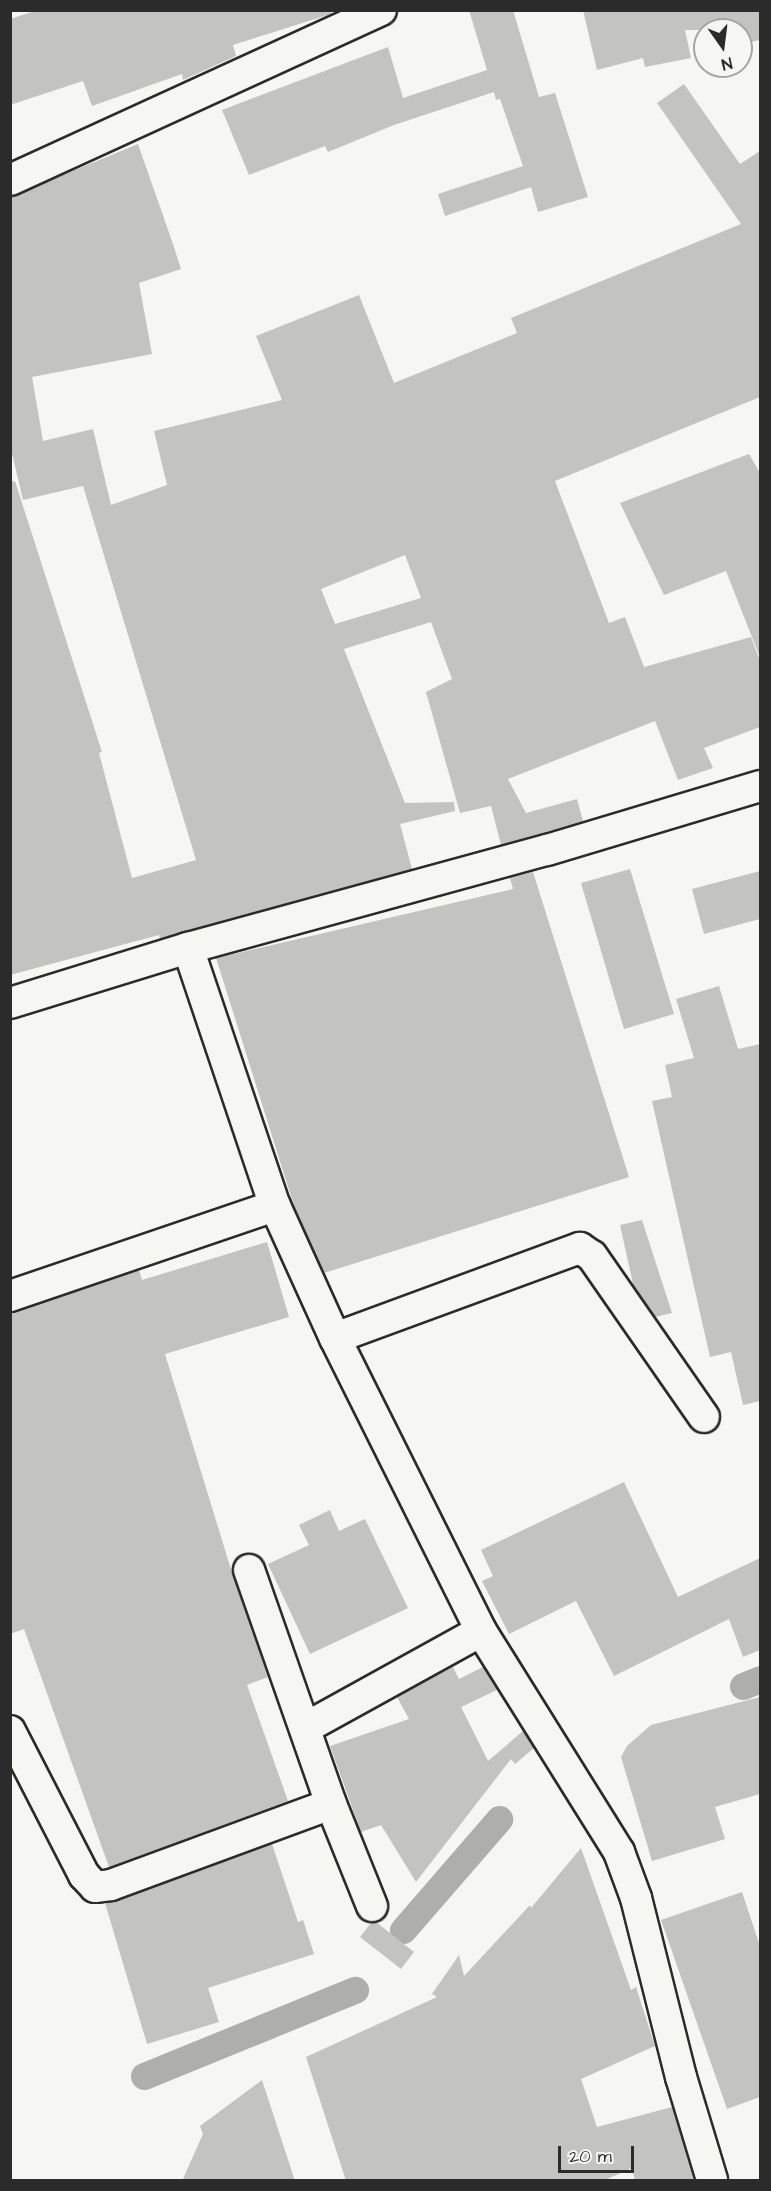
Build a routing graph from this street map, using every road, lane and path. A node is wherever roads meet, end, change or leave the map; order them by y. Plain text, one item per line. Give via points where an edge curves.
1 (381, 10) edge
2 (10, 180) edge
3 (760, 786) edge
4 (188, 948) junction
5 (10, 1003) edge
6 (275, 1206) junction
7 (10, 1296) edge
8 (335, 1338) junction
9 (704, 1417) dead end
10 (249, 1570) dead end
11 (481, 1630) junction
12 (305, 1728) junction
13 (10, 1731) edge
14 (331, 1804) junction
15 (372, 1906) dead end
16 (712, 2181) edge

1 - 2 street
3 - 4 street via 547,850
4 - 5 street
4 - 6 street
6 - 7 street
6 - 8 street
8 - 9 street via 580,1248 592,1256
8 - 11 street
10 - 12 street
11 - 12 street
11 - 16 street via 619,1852 636,1898
12 - 14 street
13 - 14 street via 84,1875 95,1887 111,1885
14 - 15 street

